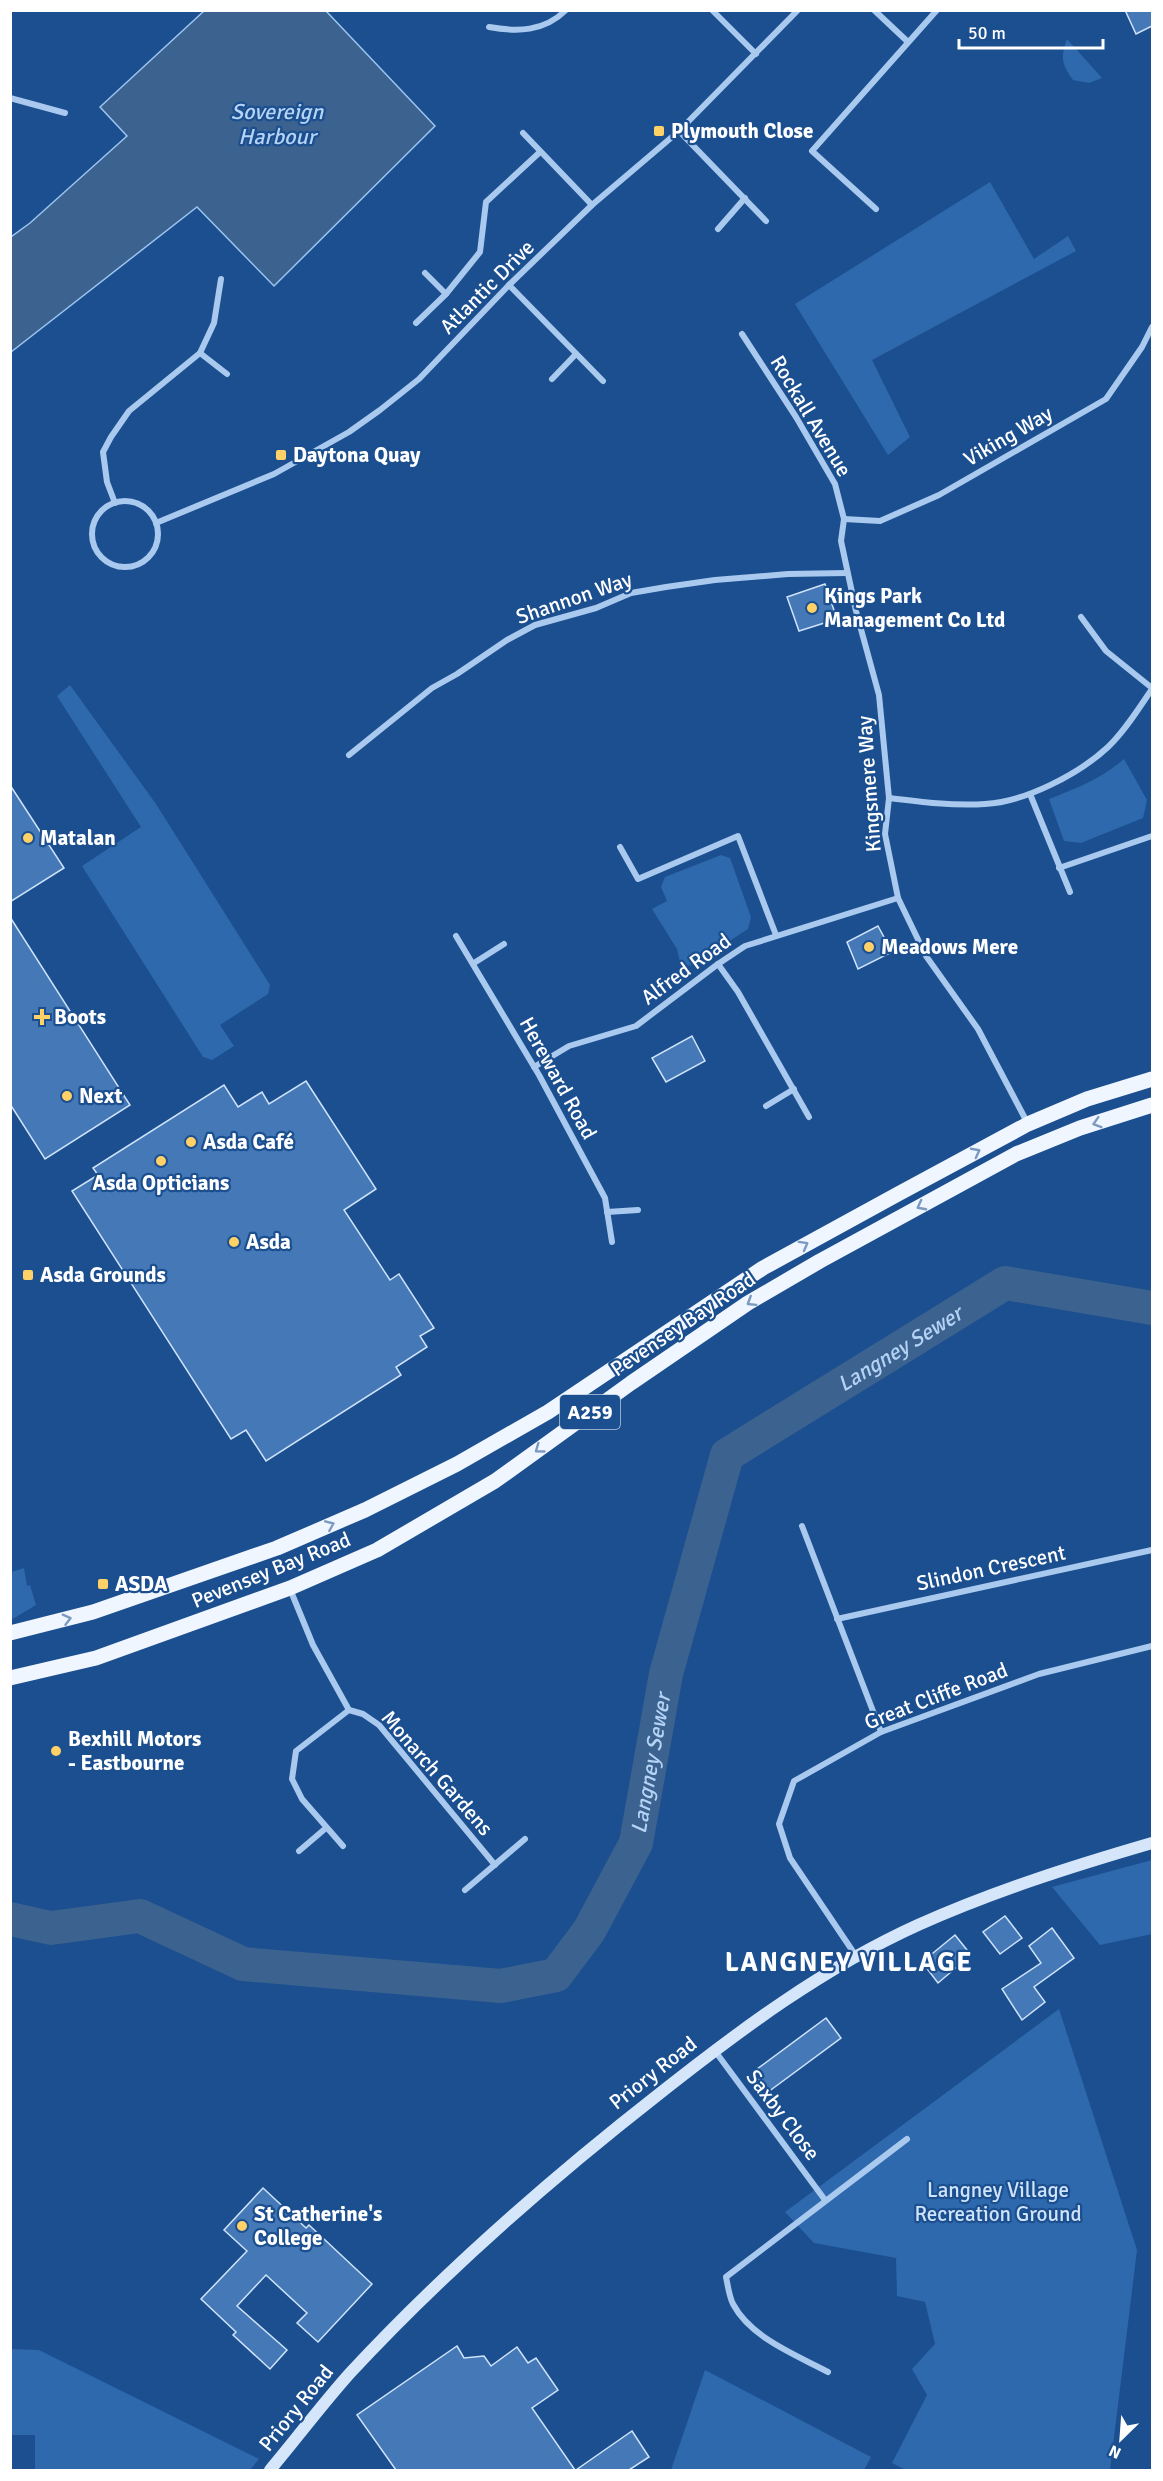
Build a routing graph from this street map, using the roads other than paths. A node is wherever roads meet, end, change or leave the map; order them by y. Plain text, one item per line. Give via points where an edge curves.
1 (566, 10) edge
2 (712, 10) edge
3 (798, 10) edge
4 (874, 10) edge
5 (937, 10) edge
6 (489, 27) dead end
7 (908, 42) junction
8 (756, 54) junction
9 (10, 98) edge
10 (65, 113) dead end
11 (679, 131) junction
12 (523, 133) dead end
13 (540, 152) junction
14 (745, 198) junction
15 (592, 205) junction
16 (876, 210) dead end
17 (766, 221) dead end
18 (718, 228) dead end
19 (425, 273) dead end
20 (221, 279) dead end
21 (510, 285) junction
22 (446, 294) junction
23 (416, 323) dead end
24 (1152, 327) edge
25 (742, 334) dead end
26 (200, 353) junction
27 (576, 354) junction
28 (227, 374) dead end
29 (552, 379) dead end
30 (603, 381) dead end
31 (115, 502) junction
32 (844, 519) junction
33 (156, 523) junction
34 (848, 573) junction
35 (1081, 617) dead end
36 (1152, 688) edge
37 (349, 755) dead end
38 (1030, 794) junction
39 (889, 798) junction
40 (1152, 836) edge
41 (620, 847) dead end
42 (1059, 868) junction
43 (1070, 892) dead end
44 (898, 898) junction
45 (776, 934) junction
46 (456, 936) dead end
47 (504, 944) dead end
48 (474, 963) junction
49 (718, 964) junction
50 (534, 1066) junction
51 (1152, 1079) edge
52 (794, 1089) junction
53 (766, 1106) dead end
54 (1152, 1106) edge
55 (809, 1117) dead end
56 (1028, 1124) junction
57 (638, 1210) dead end
58 (608, 1212) junction
59 (612, 1242) dead end
60 (802, 1526) dead end
61 (1152, 1550) edge
62 (290, 1588) junction
63 (837, 1619) junction
64 (10, 1633) edge
65 (1152, 1646) edge
66 (10, 1678) edge
67 (349, 1710) junction
68 (881, 1732) junction
69 (326, 1828) junction
70 (525, 1839) dead end
71 (1152, 1843) edge
72 (343, 1846) dead end
73 (299, 1851) dead end
74 (495, 1865) junction
75 (465, 1890) dead end
76 (856, 1957) junction
77 (714, 2050) junction
78 (907, 2139) dead end
79 (825, 2200) junction
80 (828, 2372) dead end
81 (270, 2470) edge

1 - 6 street via 544,26 516,32
2 - 8 street
3 - 8 street, Atlantic Drive
4 - 7 street
5 - 7 street
7 - 16 street via 812,151
8 - 11 street, Atlantic Drive
9 - 10 street
11 - 14 street
11 - 15 street, Atlantic Drive
12 - 13 street
13 - 15 street
13 - 22 street via 486,202 480,252
14 - 17 street
14 - 18 street
15 - 21 street, Atlantic Drive
19 - 22 street
20 - 26 street via 214,323
21 - 27 street
21 - 33 street, Atlantic Drive via 419,379 349,432 274,474
22 - 23 street
24 - 32 street, Viking Way via 1106,399 939,495 880,521
25 - 32 street, Rockall Avenue via 835,484
26 - 28 street
26 - 31 street via 129,411 111,437 103,452 107,482
27 - 29 street
27 - 30 street
31 - 33 street via 144,507
31 - 33 street via 97,516 92,526 94,547 107,563 129,567 147,558 157,542
32 - 34 street, Kingsmere Way via 841,541
34 - 37 street, Shannon Way via 788,574 666,587 631,593 596,608 536,625 432,688
34 - 39 street, Kingsmere Way via 879,695
35 - 36 street via 1106,651
36 - 38 street via 1108,747 1070,774
38 - 39 street via 987,804
38 - 42 street
39 - 44 street, Kingsmere Way via 885,834
40 - 42 street
41 - 45 street via 638,879 738,836
42 - 43 street
44 - 45 street, Alfred Road
44 - 56 street, Kingsmere Way via 926,956 978,1029
45 - 49 street, Alfred Road via 745,946
46 - 48 street, Hereward Road
47 - 48 street
48 - 50 street, Hereward Road
49 - 50 street, Alfred Road via 636,1026 569,1046
49 - 52 street
50 - 58 street, Hereward Road via 605,1198
51 - 56 main road, Pevensey Bay Road / A259
52 - 53 street
52 - 55 street
54 -> 62 main road, Pevensey Bay Road / A259 via 1080,1128 1016,1154 820,1261 722,1321 495,1481 377,1550
64 -> 56 main road, Pevensey Bay Road / A259 via 93,1612 277,1548 375,1505 548,1412 763,1268
57 - 58 street
58 - 59 street, Hereward Road
60 - 63 street
61 - 63 street, Slindon Crescent
62 - 66 main road, Pevensey Bay Road / A259 via 96,1658
62 - 67 street, Monarch Gardens via 313,1645
63 - 68 street
65 - 68 street, Great Cliffe Road via 1039,1674
67 - 69 street, Monarch Gardens via 296,1751 292,1779 302,1799
67 - 74 street, Monarch Gardens via 379,1725
68 - 76 street, Great Cliffe Road via 794,1781 779,1824 790,1858
69 - 72 street, Monarch Gardens
69 - 73 street
70 - 74 street, Monarch Gardens
71 - 76 street, Priory Road via 1044,1874 917,1925
74 - 75 street, Monarch Gardens
76 - 77 street, Priory Road via 778,2004
77 - 79 street, Saxby Close
77 - 81 street, Priory Road via 602,2138 470,2251 350,2373
78 - 79 street
79 - 80 street via 726,2277 733,2304 750,2325

